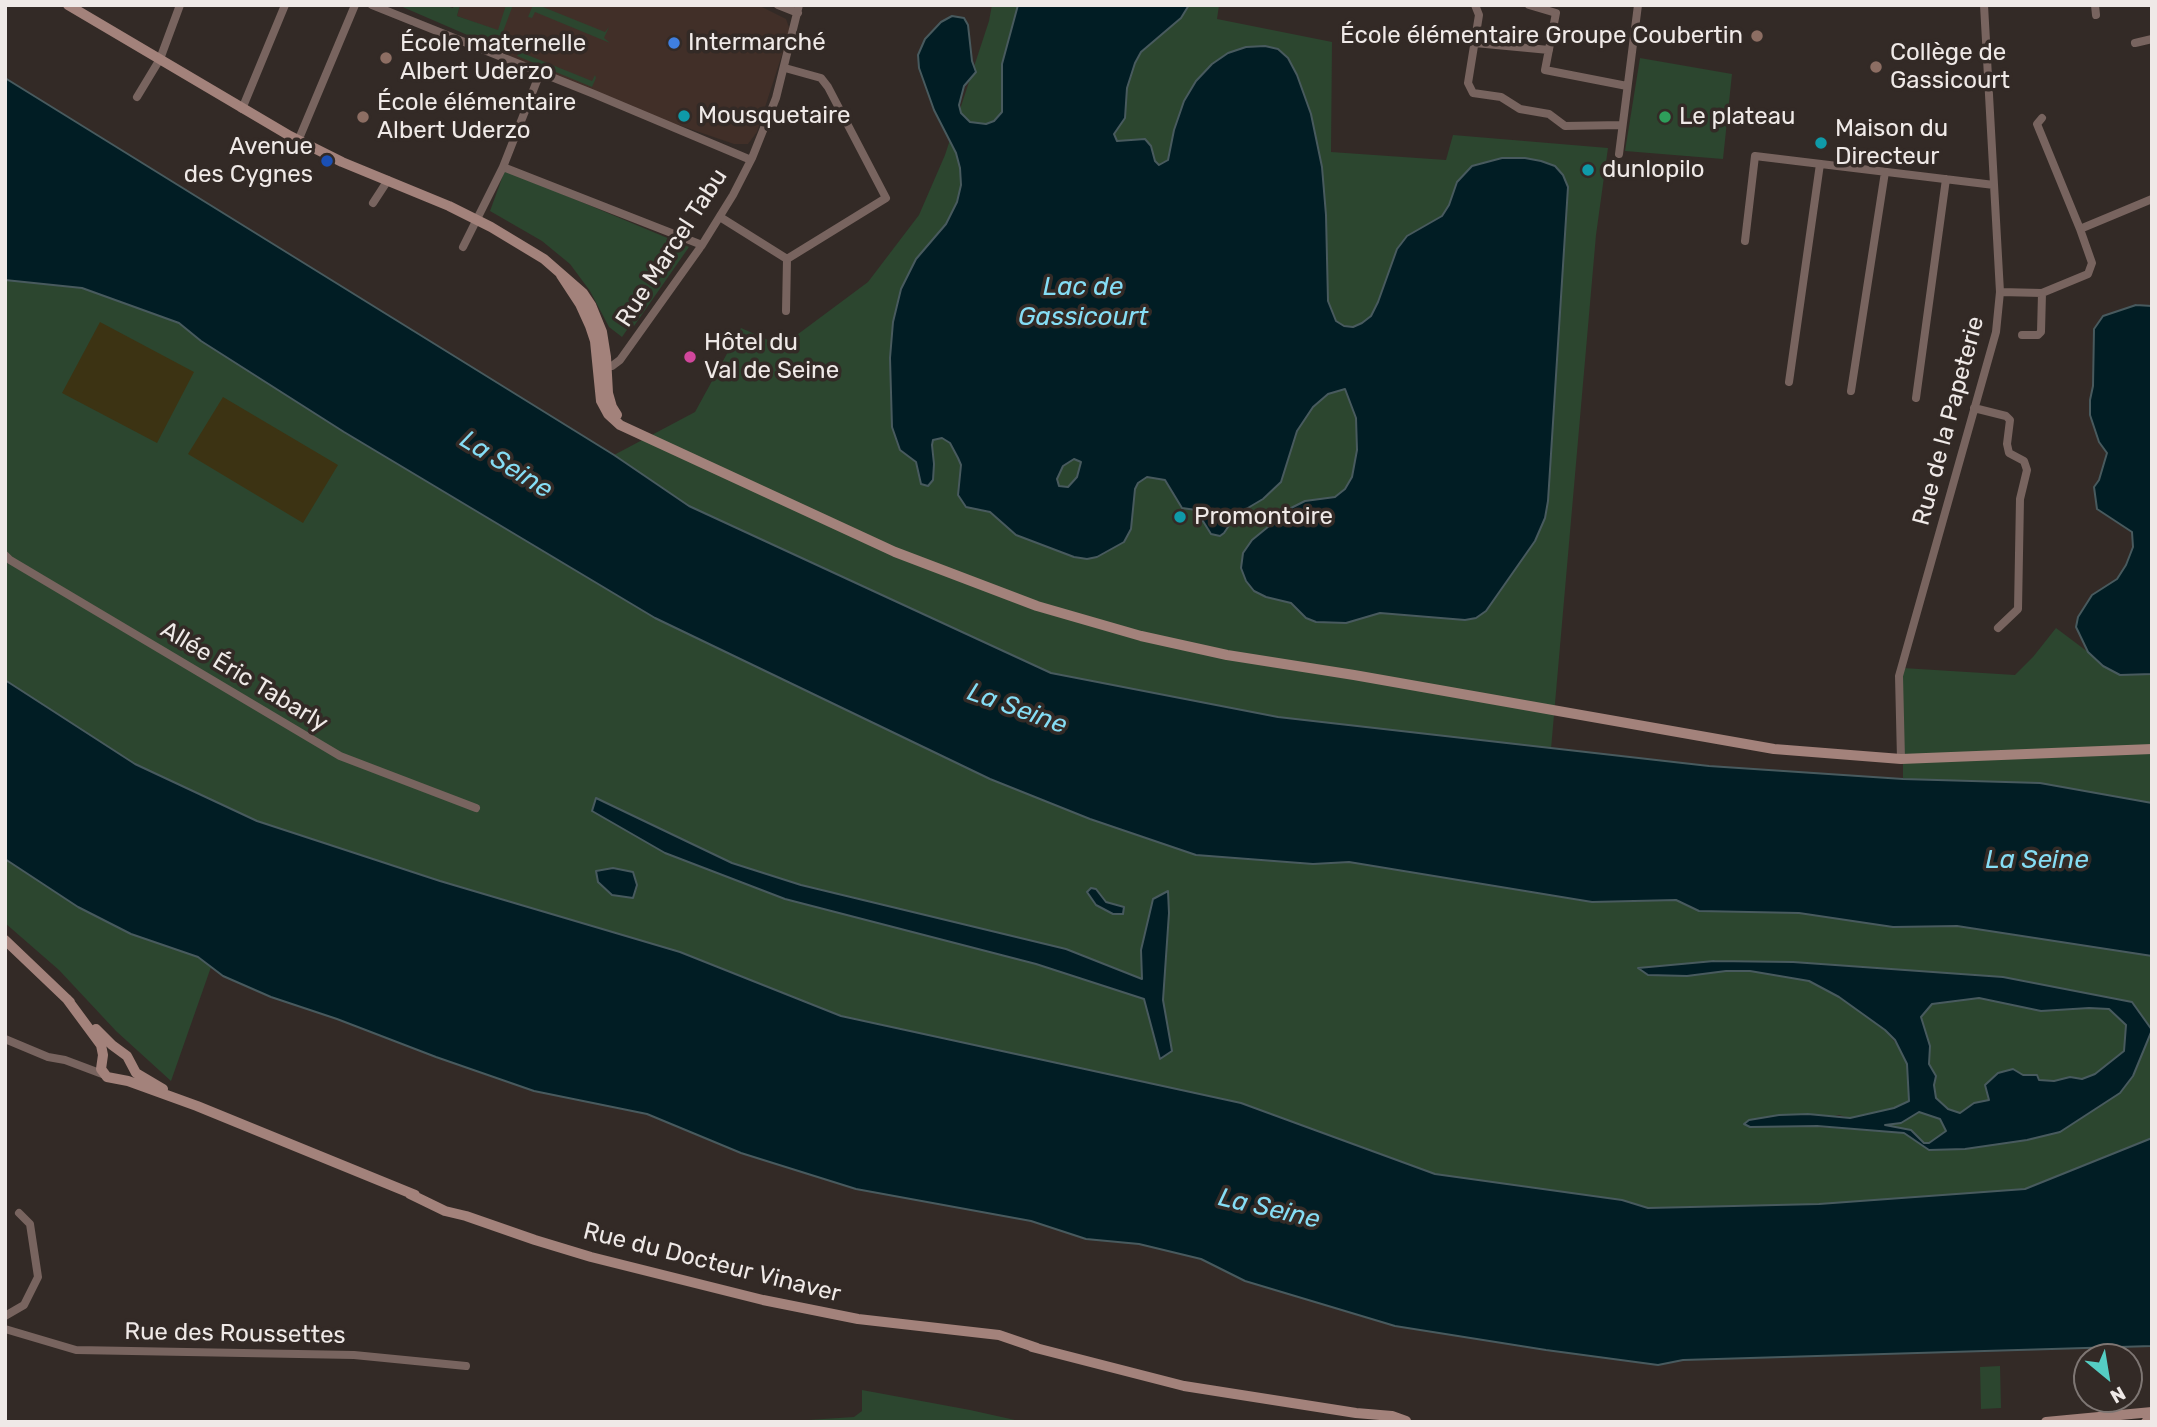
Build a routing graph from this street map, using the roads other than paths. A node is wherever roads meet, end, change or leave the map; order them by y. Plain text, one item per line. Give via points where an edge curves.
1 (68, 5) edge
2 (180, 5) edge
3 (285, 5) edge
4 (355, 5) edge
5 (372, 5) edge
6 (778, 5) edge
7 (1475, 5) edge
8 (1528, 5) edge
9 (1638, 5) edge
10 (1984, 5) edge
11 (2095, 5) edge
12 (799, 9) edge
13 (2096, 15) dead end
14 (2152, 39) edge
15 (1475, 43) junction
16 (2134, 43) dead end
17 (1549, 50) junction
18 (160, 59) junction
19 (785, 68) junction
20 (540, 73) junction
21 (1627, 86) junction
22 (136, 97) dead end
23 (243, 109) junction
24 (2042, 118) dead end
25 (1622, 125) junction
26 (298, 141) junction
27 (1619, 154) dead end
28 (751, 160) junction
29 (1820, 164) junction
30 (503, 167) junction
31 (1885, 172) junction
32 (1946, 179) junction
33 (388, 180) junction
34 (1994, 185) junction
35 (2152, 200) edge
36 (373, 203) dead end
37 (720, 218) junction
38 (478, 220) junction
39 (2080, 229) junction
40 (1745, 241) dead end
41 (702, 245) junction
42 (463, 247) dead end
43 (788, 259) junction
44 (561, 275) junction
45 (2000, 292) junction
46 (2042, 293) junction
47 (786, 311) dead end
48 (2022, 335) dead end
49 (604, 342) junction
50 (624, 352) junction
51 (602, 362) junction
52 (1789, 382) dead end
53 (1851, 391) dead end
54 (1916, 398) dead end
55 (1974, 408) junction
56 (5, 555) edge
57 (1998, 628) dead end
58 (2152, 749) edge
59 (1901, 759) junction
60 (476, 808) dead end
61 (5, 940) edge
62 (67, 999) junction
63 (5, 1039) edge
64 (120, 1051) junction
65 (102, 1061) junction
66 (130, 1063) junction
67 (83, 1068) junction
68 (105, 1075) junction
69 (117, 1080) junction
70 (197, 1106) junction
71 (19, 1213) dead end
72 (5, 1315) edge
73 (5, 1329) edge
74 (466, 1366) dead end
75 (2152, 1412) edge
76 (1407, 1422) edge
77 (2046, 1422) edge
78 (2146, 1422) edge
79 (2152, 1422) edge

1 - 18 main road
2 - 18 street
3 - 23 street
4 - 26 street
5 - 20 street
6 - 12 street
7 - 15 street via 1479,15
8 - 17 street via 1556,13
9 - 21 street
10 - 34 street, Rue de la Papeterie
11 - 13 street
12 - 19 street, Rue Marcel Tabu
14 - 16 street
15 - 17 street
15 - 25 street via 1468,83 1473,93 1501,97 1520,109 1549,114 1565,126
17 - 21 street via 1545,70
18 - 22 street
18 - 23 main road
19 - 28 street, Rue Marcel Tabu
19 - 43 street via 821,78 828,87 886,198
20 - 28 street
20 - 30 street
21 - 25 street
23 - 26 main road
24 - 39 street via 2037,124
25 - 27 street
26 - 33 main road
28 - 37 street, Rue Marcel Tabu
29 - 31 street
29 - 40 street via 1755,156
29 - 52 street
30 - 38 street
30 - 41 street
31 - 32 street
31 - 53 street
32 - 34 street
32 - 54 street
33 - 36 street
33 - 38 main road
34 - 45 street, Rue de la Papeterie
35 - 39 street
37 - 41 street, Rue Marcel Tabu
37 - 43 street
38 - 42 street
38 - 44 main road via 531,250
39 - 46 street via 2092,263 2088,274
41 - 50 street, Rue Marcel Tabu
43 - 47 street
44 - 49 main road via 586,298
44 - 51 main road via 580,304
45 - 46 street
45 - 55 street, Rue de la Papeterie via 1997,332
46 - 48 street via 2042,332
49 - 50 street via 612,350
49 - 51 main road
50 - 51 street, Rue Marcel Tabu via 617,363
51 - 59 main road via 599,394 605,408 636,434 895,552 1037,606 1177,645 1293,667 1774,749
55 - 57 street via 2010,420 2009,453 2024,461 2026,470 2020,499 2018,609
55 - 59 street, Rue de la Papeterie via 1899,676
56 - 60 street, Allée Éric Tabarly via 340,756
58 - 59 main road
61 - 62 main road
62 - 64 main road
62 - 65 main road via 101,1045
63 - 67 street
64 - 65 main road via 109,1052
64 - 66 main road
65 - 67 street via 97,1067
65 - 68 main road
66 - 69 main road via 127,1074
66 - 70 main road, Rue du Docteur Vinaver via 144,1079
67 - 68 street
68 - 69 main road
69 - 70 main road, Rue du Docteur Vinaver
70 - 76 main road, Rue du Docteur Vinaver via 466,1216 591,1257 776,1303 1037,1348 1184,1386
71 - 72 street via 30,1224 38,1277 24,1306
73 - 74 street, Rue des Roussettes via 76,1350 354,1355
75 - 77 main road
78 - 79 main road

